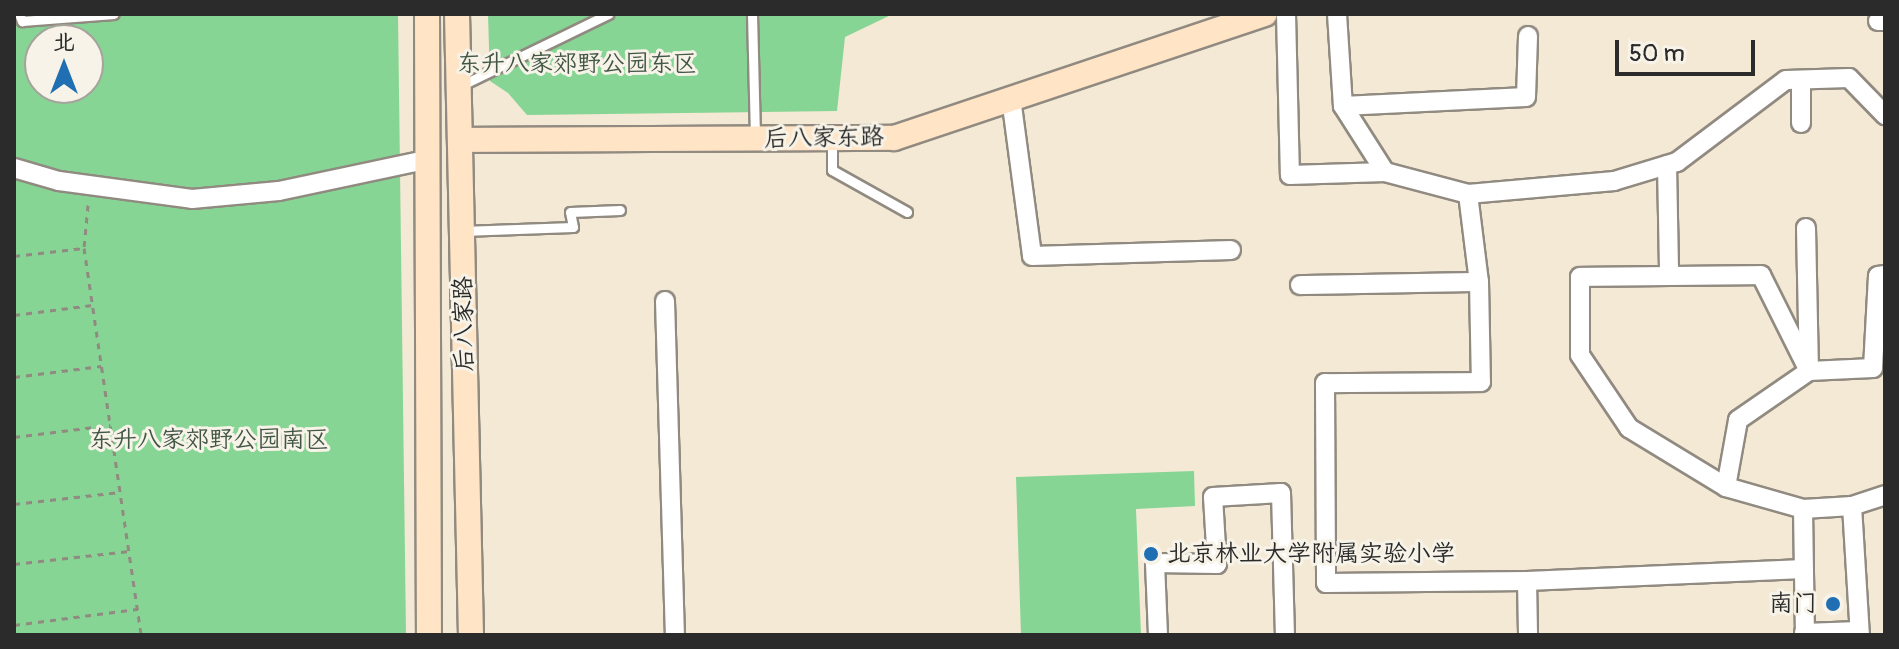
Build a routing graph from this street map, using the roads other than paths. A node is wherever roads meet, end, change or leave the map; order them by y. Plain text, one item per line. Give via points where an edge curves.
1 (19, 14) edge
2 (114, 14) edge
3 (427, 14) edge
4 (457, 14) edge
5 (608, 14) edge
6 (752, 14) edge
7 (1265, 14) edge
8 (1286, 14) edge
9 (1337, 14) edge
10 (1528, 36) dead end
11 (1801, 80) junction
12 (459, 87) junction
13 (1011, 98) junction
14 (1343, 106) junction
15 (1885, 115) edge
16 (1801, 123) dead end
17 (755, 138) junction
18 (832, 138) junction
19 (460, 140) junction
20 (429, 159) junction
21 (1667, 165) junction
22 (14, 168) edge
23 (1385, 172) junction
24 (1468, 194) junction
25 (620, 210) dead end
26 (907, 212) dead end
27 (1806, 228) dead end
28 (462, 231) junction
29 (1231, 250) dead end
30 (1669, 274) junction
31 (1885, 275) edge
32 (1479, 282) junction
33 (1300, 285) dead end
34 (665, 301) dead end
35 (1809, 371) junction
36 (1879, 371) edge
37 (1726, 487) junction
38 (1885, 495) edge
39 (1852, 506) junction
40 (1803, 509) junction
41 (1804, 569) junction
42 (1527, 581) junction
43 (1860, 633) edge
44 (1804, 634) edge
45 (429, 635) edge
46 (471, 635) edge
47 (675, 635) edge
48 (1158, 635) edge
49 (1285, 635) edge
50 (1528, 635) edge

1 - 2 lane via 22,21
3 - 20 main road, 后八家路
4 - 12 main road, 后八家路
5 - 12 lane
6 - 17 lane
7 - 13 main road, 后八家东路
8 - 23 street via 1290,175
9 - 14 street
10 - 14 street via 1526,97
11 - 15 street via 1849,78
11 - 16 street
11 - 21 street via 1786,80
12 - 19 main road, 后八家路
13 - 18 main road, 后八家东路 via 894,138
13 - 29 street via 1032,256
14 - 23 street
17 - 18 main road, 后八家东路
17 - 19 main road, 后八家东路
18 - 26 lane via 832,170
19 - 28 main road, 后八家路
20 - 22 street via 279,191 192,199 59,181
20 - 45 main road, 后八家路
21 - 24 street via 1614,181
21 - 30 street
23 - 24 street
24 - 32 street
25 - 28 lane via 570,212 573,227
27 - 35 street
28 - 46 main road, 后八家路
30 - 35 street via 1761,275
30 - 37 street via 1580,277 1580,355 1629,428
31 - 36 street via 1878,276
32 - 33 street
32 - 42 street via 1481,382 1325,383 1326,583
34 - 47 street
35 - 36 street
35 - 37 street via 1738,420
37 - 40 street
38 - 39 street
39 - 40 street
39 - 43 street
40 - 41 street
41 - 42 street
41 - 44 street
42 - 50 street
43 - 44 street
48 - 49 street via 1155,563 1217,564 1213,497 1281,493

